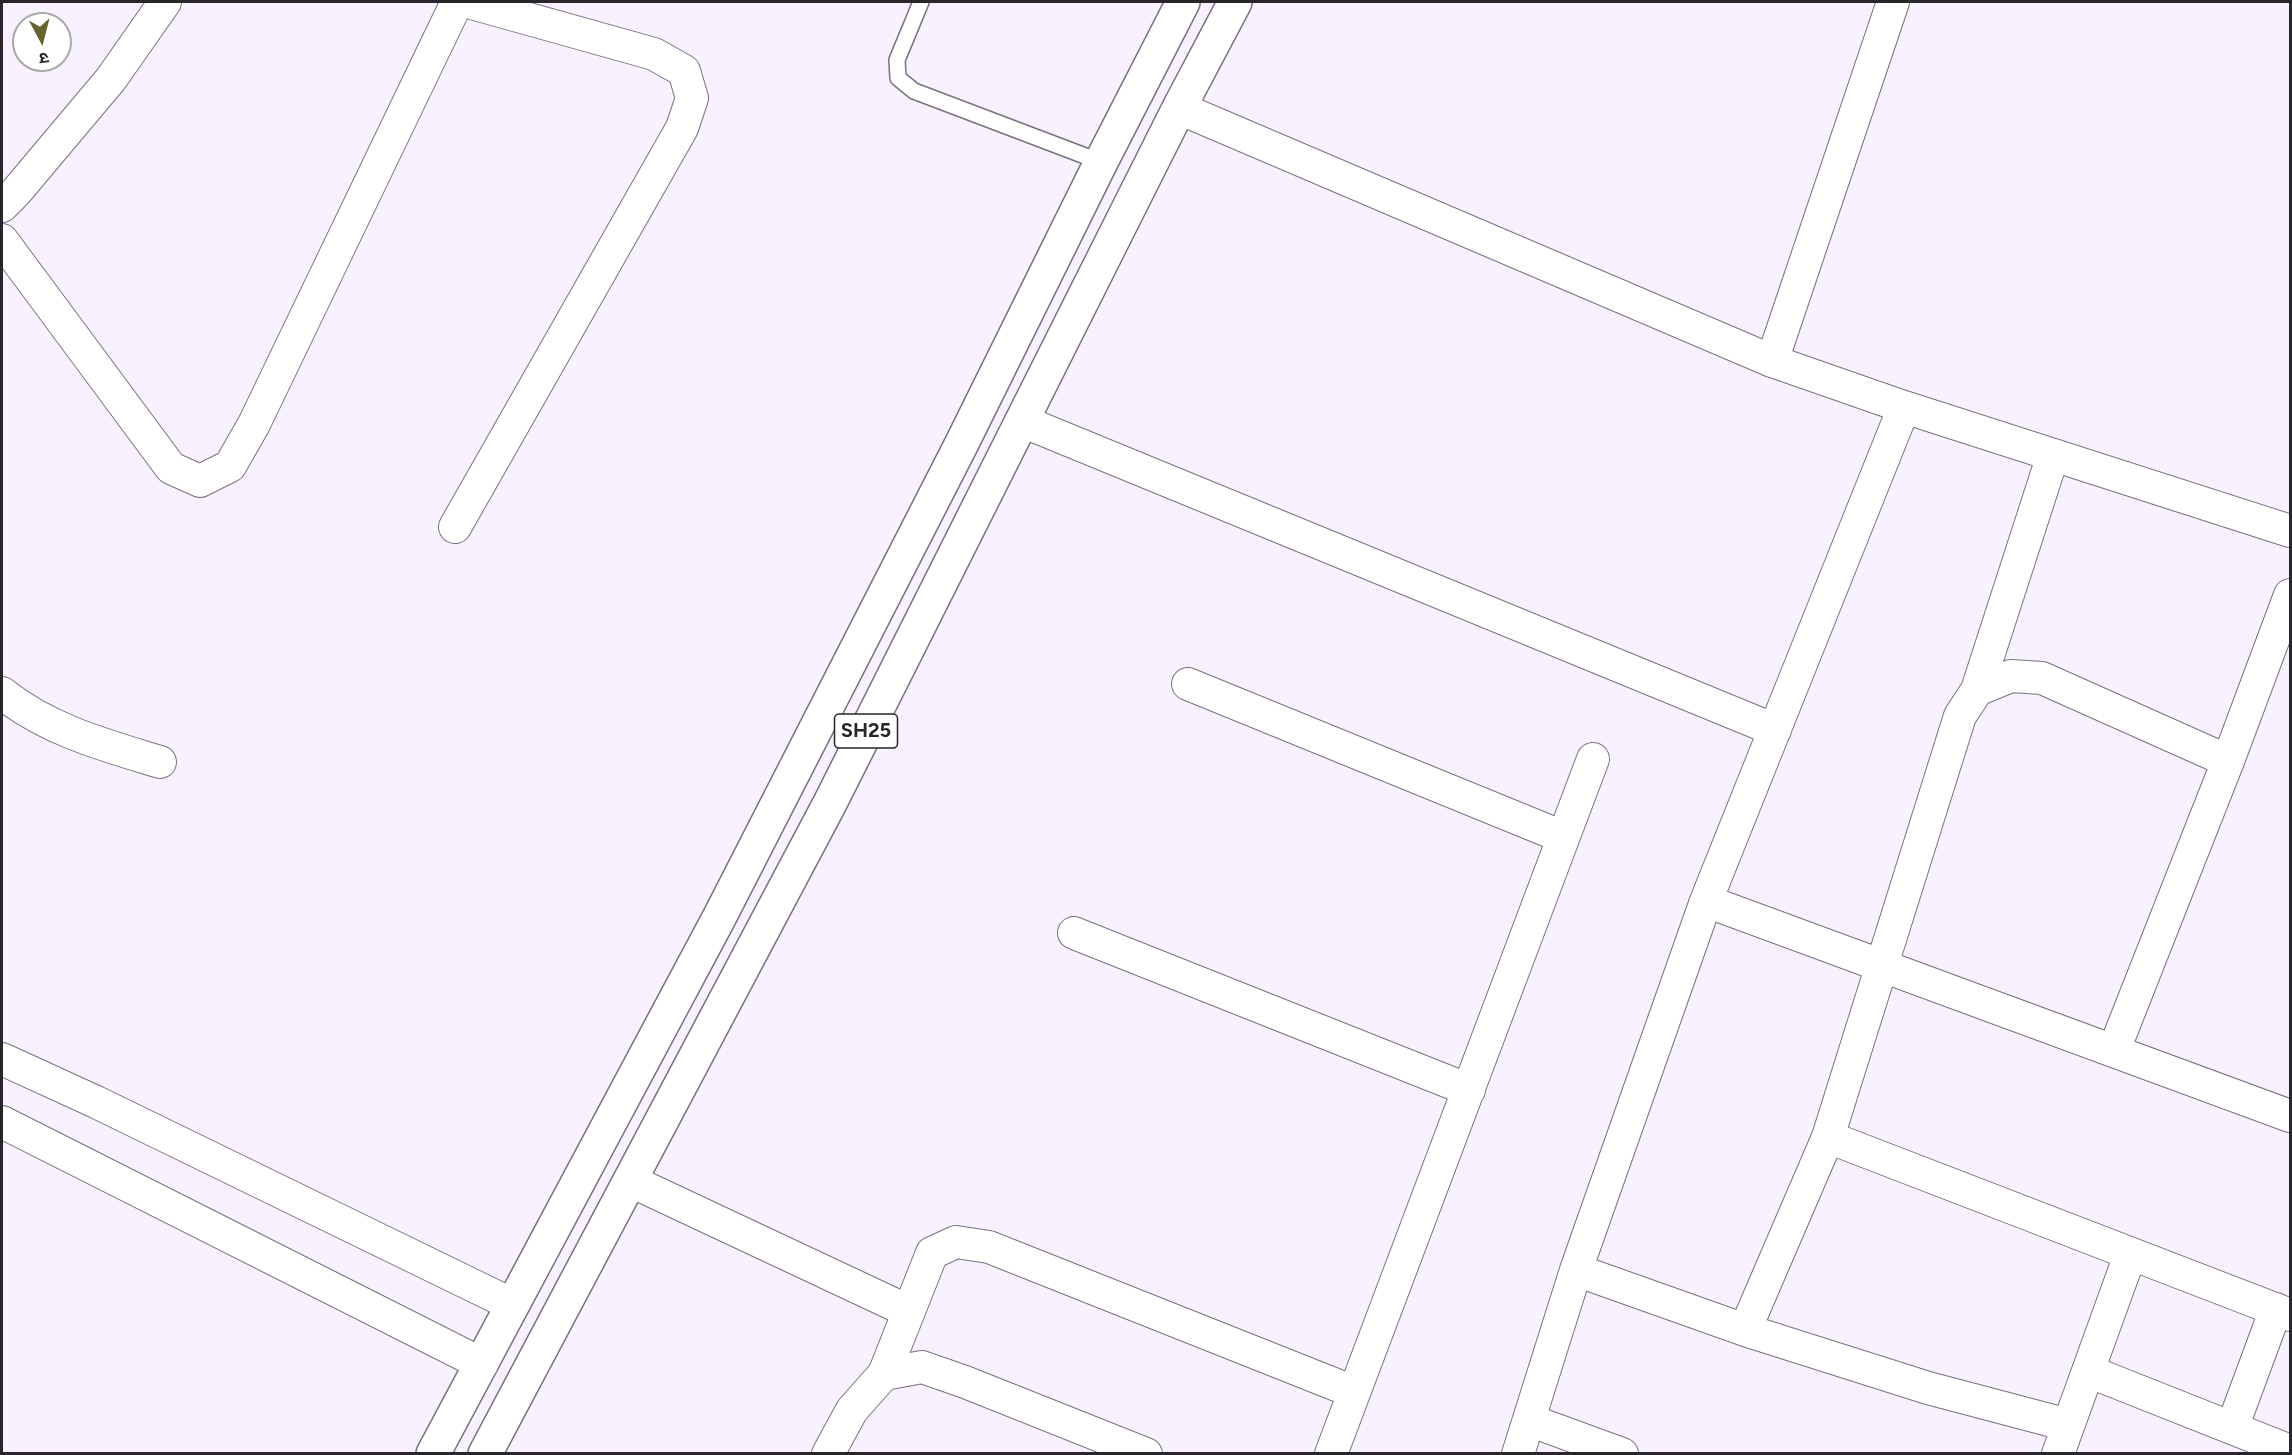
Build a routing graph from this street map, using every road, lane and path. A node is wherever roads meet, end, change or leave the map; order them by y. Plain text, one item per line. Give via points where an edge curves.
1 (165, 2) edge
2 (457, 2) edge
3 (468, 2) edge
4 (921, 2) edge
5 (1184, 2) edge
6 (1235, 2) edge
7 (1893, 2) edge
8 (1179, 108) junction
9 (1101, 162) junction
10 (2, 206) edge
11 (2, 240) edge
12 (1772, 361) junction
13 (1904, 407) junction
14 (1022, 421) junction
15 (2053, 455) junction
16 (455, 527) dead end
17 (2290, 531) edge
18 (2290, 596) edge
19 (1188, 684) dead end
20 (1977, 690) junction
21 (2, 693) edge
22 (1775, 730) junction
23 (1593, 759) dead end
24 (2228, 761) junction
25 (160, 762) dead end
26 (1563, 837) junction
27 (1706, 901) junction
28 (1074, 933) dead end
29 (1881, 965) junction
30 (687, 978) junction
31 (728, 997) junction
32 (2114, 1050) junction
33 (2, 1059) edge
34 (1469, 1090) junction
35 (2290, 1112) edge
36 (2, 1122) edge
37 (1828, 1137) junction
38 (631, 1181) junction
39 (2130, 1255) junction
40 (1576, 1270) junction
41 (512, 1304) junction
42 (908, 1311) junction
43 (2283, 1312) edge
44 (1745, 1330) junction
45 (482, 1364) junction
46 (2088, 1371) junction
47 (884, 1374) junction
48 (1354, 1392) junction
49 (1529, 1420) junction
50 (2232, 1428) junction
51 (2063, 1439) edge
52 (2290, 1450) edge
53 (434, 1454) edge
54 (485, 1454) edge
55 (828, 1454) edge
56 (1146, 1454) edge
57 (1331, 1454) edge
58 (1518, 1454) edge
59 (1622, 1454) edge

1 - 10 street via 111,79
2 - 11 street via 254,424 230,466 200,481 171,468
3 - 16 street via 654,54 684,71 692,98 682,128
4 - 9 lane via 897,60 898,78 914,91
5 - 9 main road, SH25
6 - 8 main road, SH25
7 - 12 street
8 - 12 street
8 - 14 main road, SH25
9 - 30 main road, SH25 via 962,443
12 - 13 street
13 - 15 street
13 - 22 street
14 - 22 street
14 - 31 main road, SH25
15 - 17 street
15 - 20 street
18 - 24 street
19 - 26 street
20 - 24 street via 2011,676 2042,678
20 - 29 street via 1960,716
21 - 25 street via 45,721 83,738
22 - 27 street
23 - 26 street
24 - 32 street
26 - 34 street
27 - 29 street
27 - 40 street
28 - 34 street
29 - 32 street
29 - 37 street
30 - 31 main road
30 - 41 main road, SH25
31 - 38 main road, SH25
32 - 35 street
33 - 41 street
34 - 48 street
36 - 45 street
37 - 39 street
37 - 44 street
38 - 42 street
38 - 54 main road, SH25
39 - 43 street
39 - 46 street
40 - 44 street
40 - 49 street
41 - 45 main road, SH25
42 - 47 street
42 - 48 street via 932,1253 956,1242 989,1247
43 - 50 street
44 - 51 street via 1928,1388
45 - 53 main road, SH25
46 - 50 street
46 - 51 street
47 - 55 street via 852,1410
47 - 56 street via 922,1367
48 - 57 street
49 - 58 street
49 - 59 street
50 - 52 street

